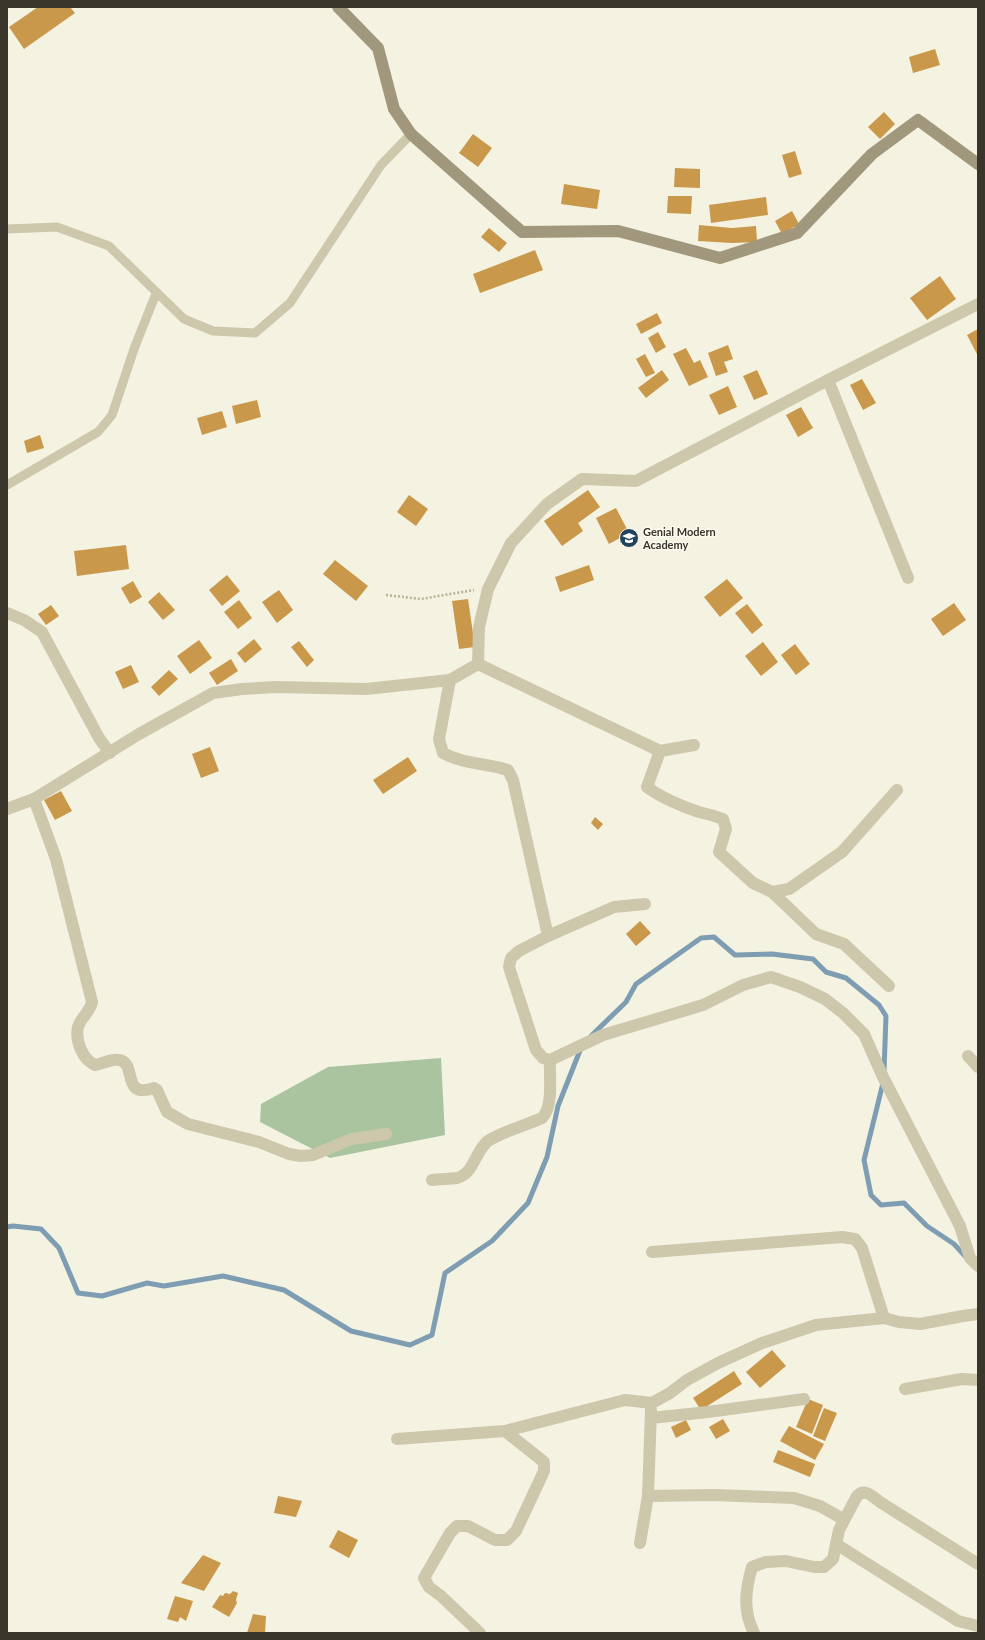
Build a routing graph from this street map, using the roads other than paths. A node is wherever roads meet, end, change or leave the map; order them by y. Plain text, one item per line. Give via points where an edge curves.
1 (338, 7) edge
2 (411, 134) junction
3 (978, 164) edge
4 (7, 229) edge
5 (155, 296) dead end
6 (978, 304) edge
7 (828, 380) junction
8 (7, 485) edge
9 (908, 578) dead end
10 (7, 613) edge
11 (478, 664) junction
12 (450, 680) junction
13 (694, 745) dead end
14 (660, 751) junction
15 (110, 753) junction
16 (897, 790) dead end
17 (34, 799) junction
18 (7, 808) edge
19 (772, 892) junction
20 (645, 904) dead end
21 (548, 936) junction
22 (889, 986) dead end
23 (968, 1056) dead end
24 (550, 1060) junction
25 (978, 1067) edge
26 (386, 1134) dead end
27 (432, 1180) dead end
28 (652, 1252) dead end
29 (978, 1266) edge
30 (978, 1314) edge
31 (884, 1318) junction
32 (978, 1380) edge
33 (905, 1389) dead end
34 (804, 1399) dead end
35 (652, 1403) junction
36 (651, 1418) junction
37 (505, 1431) junction
38 (397, 1439) dead end
39 (648, 1496) junction
40 (844, 1519) junction
41 (640, 1543) dead end
42 (836, 1544) junction
43 (978, 1564) edge
44 (978, 1626) edge
45 (480, 1633) edge
46 (754, 1633) edge

1 - 2 street via 378,48 394,109
2 - 3 street via 522,232 618,231 720,258 797,233 872,154 918,120
2 - 4 lane via 381,165 290,303 255,333 213,330 184,319 109,246 57,227
5 - 8 lane via 112,415 98,432
6 - 7 street
7 - 9 street
7 - 11 street via 636,481 582,479 547,504 512,543 488,589 479,627
10 - 15 street via 42,632 99,738
11 - 12 street
11 - 14 street
12 - 15 street via 366,689 275,687 213,694 139,734
12 - 21 street via 439,739 442,753 454,760 508,770 513,780
13 - 14 street
14 - 19 street via 647,787 723,820 726,829 719,852 754,883
15 - 17 street
16 - 19 street via 842,852 789,889
17 - 18 street
17 - 26 street via 56,858 92,1002 90,1010 78,1027 79,1045 89,1062 95,1065 122,1060 136,1088 141,1091 154,1088 159,1091 167,1112 188,1124 259,1142 289,1154 313,1156 352,1139
19 - 22 street via 816,934 844,944
20 - 21 street via 614,907
21 - 24 street via 511,958 509,968 536,1050 543,1058
23 - 25 street
24 - 27 street via 547,1113 542,1118 490,1140 479,1150 471,1168 465,1174 458,1178
24 - 29 street via 603,1035 703,1004 743,985 771,977 800,987 843,1013 864,1034 883,1077 960,1226 970,1258
28 - 31 street via 842,1237 855,1239 862,1248
30 - 31 street via 920,1324
31 - 35 street via 816,1325 762,1343 718,1363
32 - 33 street via 962,1379
34 - 36 street
35 - 36 street
35 - 37 street via 625,1400
36 - 39 street
37 - 38 street
37 - 45 street via 544,1462 544,1471 516,1531 507,1540 495,1540 468,1526 457,1526 450,1533 424,1578 429,1587
39 - 40 street via 794,1498 820,1506
39 - 41 street
40 - 42 street
40 - 43 street via 857,1496 864,1492
42 - 44 street via 958,1621
42 - 46 street via 833,1559 824,1567 786,1561 766,1562 752,1568 746,1587 748,1620

